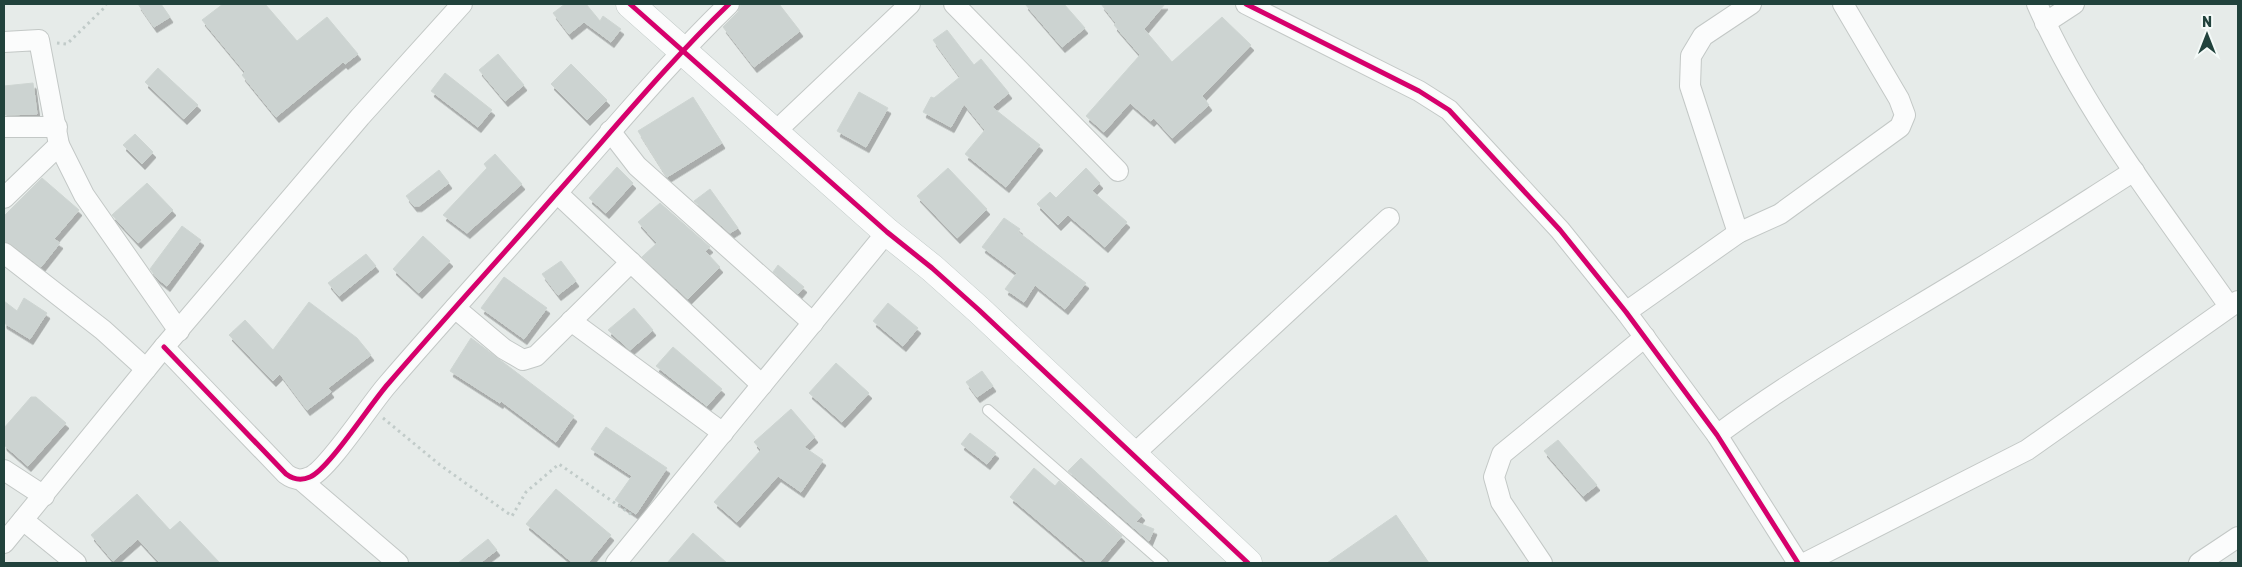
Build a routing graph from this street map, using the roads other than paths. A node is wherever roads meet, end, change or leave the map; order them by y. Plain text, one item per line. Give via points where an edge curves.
1 (462, 4) edge
2 (630, 4) edge
3 (729, 4) edge
4 (954, 4) edge
5 (1246, 4) edge
6 (1751, 4) edge
7 (1843, 4) edge
8 (2037, 4) edge
9 (2074, 4) edge
10 (899, 7) edge
11 (2045, 23) junction
12 (4, 42) edge
13 (682, 49) junction
14 (4, 127) edge
15 (610, 131) junction
16 (776, 131) junction
17 (58, 136) junction
18 (1118, 170) dead end
19 (2134, 171) junction
20 (557, 194) junction
21 (4, 198) edge
22 (1389, 218) dead end
23 (887, 232) junction
24 (1738, 233) junction
25 (4, 253) edge
26 (630, 262) junction
27 (2234, 304) edge
28 (455, 308) junction
29 (1626, 312) junction
30 (571, 321) junction
31 (813, 323) junction
32 (179, 331) junction
33 (1645, 337) junction
34 (164, 347) junction
35 (146, 370) junction
36 (762, 385) junction
37 (988, 410) dead end
38 (723, 433) junction
39 (1717, 435) junction
40 (1133, 455) junction
41 (4, 470) edge
42 (301, 480) junction
43 (44, 496) junction
44 (23, 520) junction
45 (2238, 537) edge
46 (4, 543) edge
47 (76, 563) edge
48 (398, 563) edge
49 (616, 563) edge
50 (1163, 563) edge
51 (1248, 563) edge
52 (1542, 563) edge
53 (1798, 563) edge
54 (1805, 563) edge
55 (2199, 563) edge

1 - 32 street via 360,117
2 - 13 street
3 - 13 street
4 - 18 street
5 - 29 street via 1449,110 1560,230
6 - 24 street via 1702,36 1691,56 1690,86
7 - 24 street via 1899,99 1905,115 1900,127 1780,214
8 - 11 street
9 - 11 street
10 - 16 street
11 - 19 street via 2063,59
12 - 17 street via 39,40
13 - 15 street
13 - 16 street
14 - 17 street
15 - 20 street
15 - 31 street via 637,166
16 - 23 street
17 - 21 street
17 - 32 street via 84,196
19 - 27 street
19 - 39 street via 1844,349
20 - 26 street
20 - 28 street
22 - 40 street
23 - 31 street
23 - 40 street via 979,310
24 - 29 street
25 - 35 street via 102,330
26 - 30 street
26 - 36 street
27 - 54 street via 2027,450
28 - 30 street via 523,360 536,356
28 - 42 street via 369,406 324,467
29 - 33 street
30 - 38 street
31 - 36 street
32 - 34 street
33 - 39 street
33 - 52 street via 1502,454 1494,477 1501,502
34 - 35 street
34 - 42 street via 286,474
35 - 43 street
36 - 38 street
37 - 50 lane
38 - 49 street
39 - 53 street
40 - 51 street
41 - 43 street
42 - 48 street
43 - 44 street
44 - 46 street
44 - 47 street
45 - 55 street

